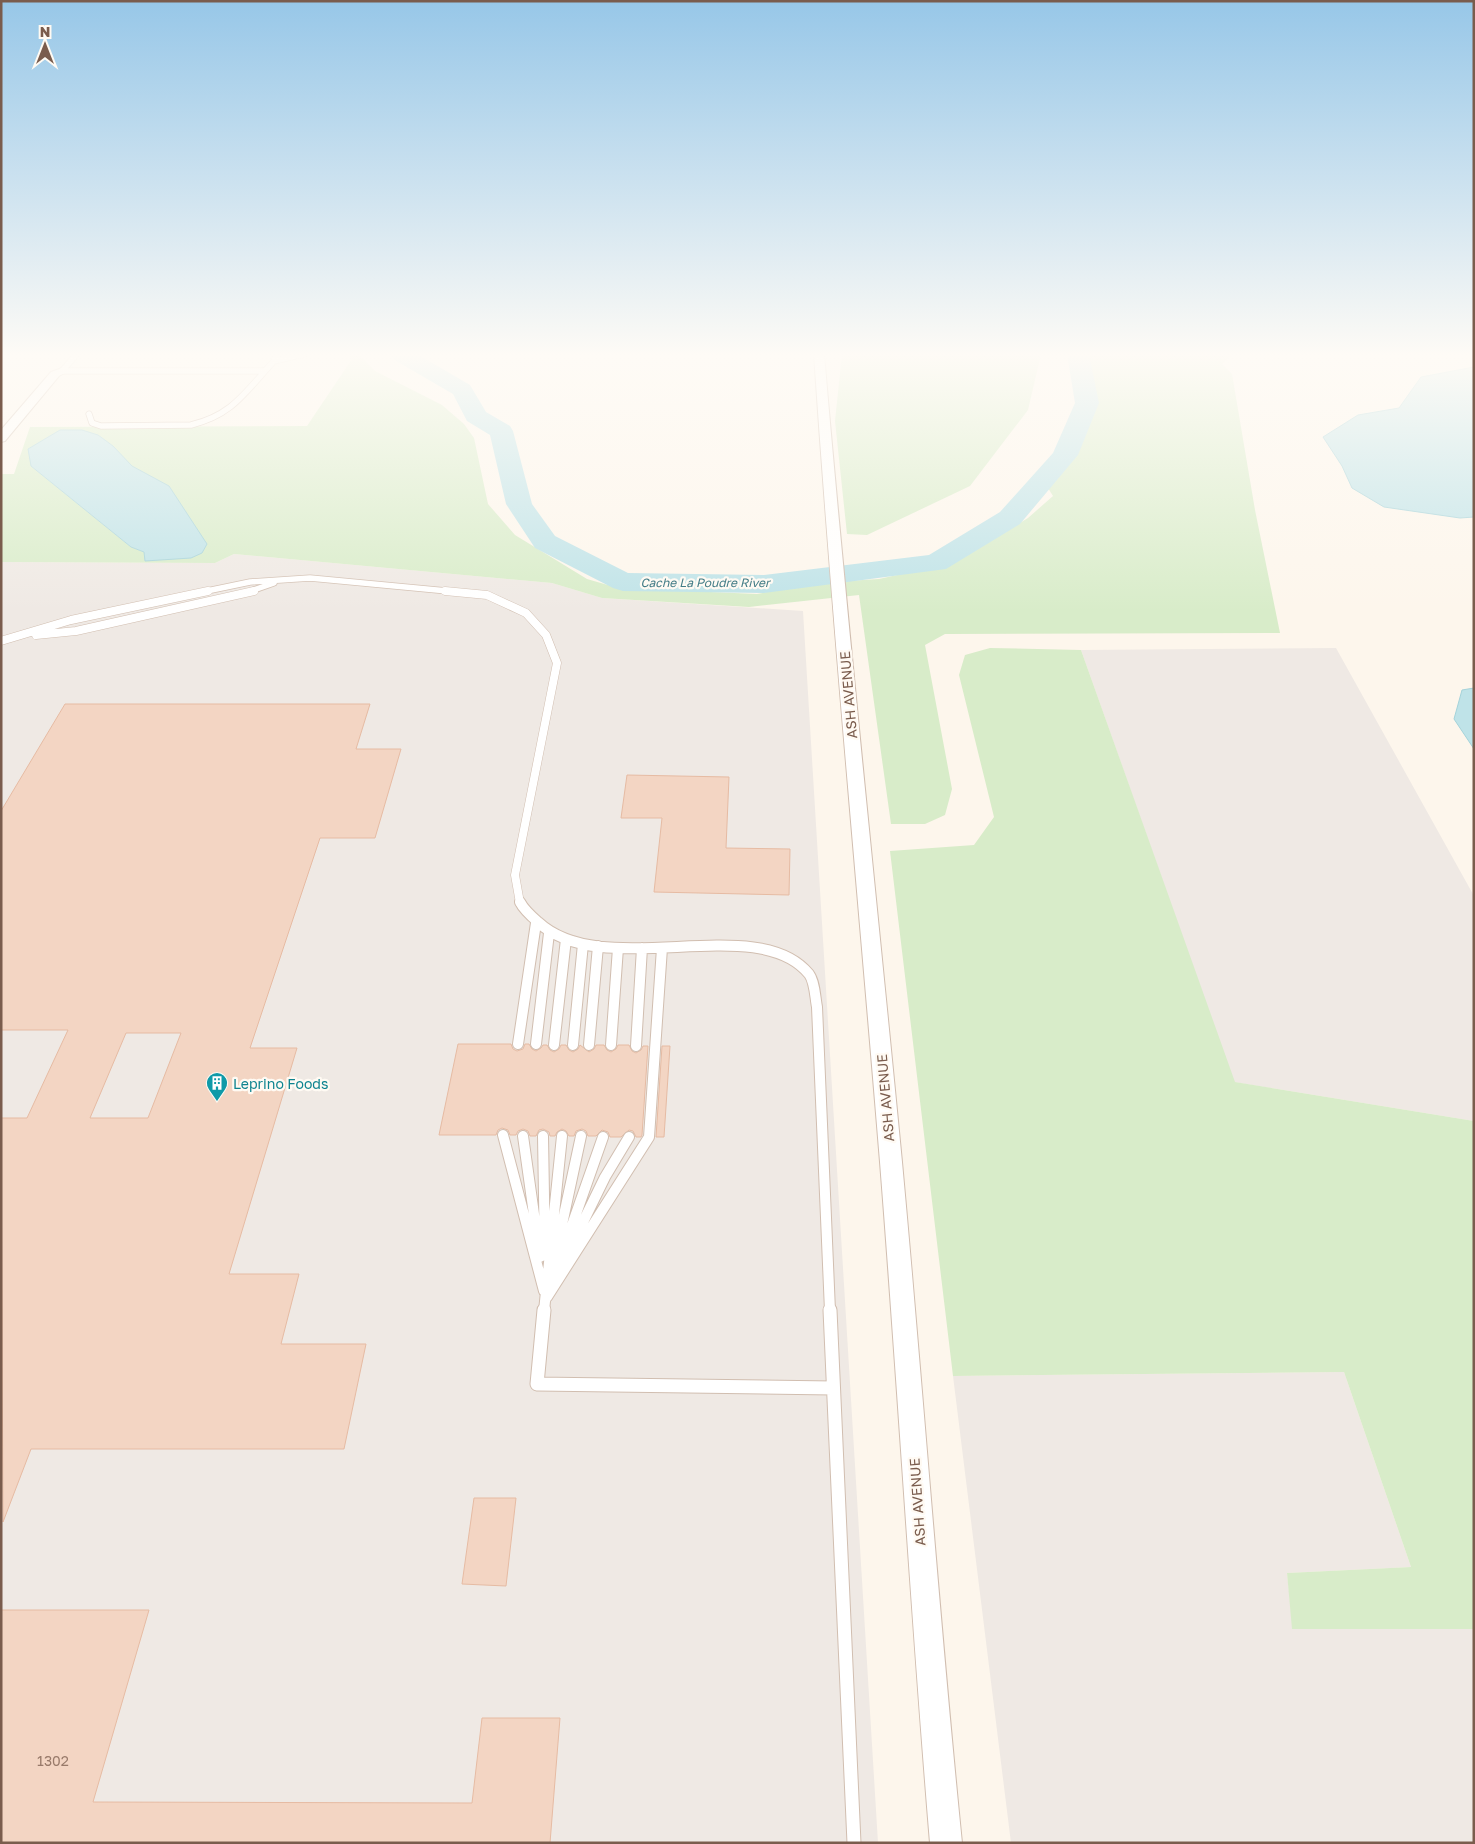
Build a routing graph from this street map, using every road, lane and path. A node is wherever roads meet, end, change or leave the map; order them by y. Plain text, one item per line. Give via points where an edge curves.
1 (826, 440) edge
2 (834, 536) joint
3 (281, 580) junction
4 (10, 638) junction
5 (1, 641) edge
6 (536, 923) junction
7 (549, 933) junction
8 (566, 940) junction
9 (583, 944) junction
10 (598, 946) junction
11 (618, 948) junction
12 (642, 948) junction
13 (662, 948) junction
14 (518, 1044) dead end
15 (536, 1044) dead end
16 (554, 1045) dead end
17 (573, 1045) dead end
18 (589, 1045) dead end
19 (611, 1045) dead end
20 (636, 1046) dead end
21 (503, 1135) dead end
22 (523, 1136) dead end
23 (543, 1136) dead end
24 (562, 1136) dead end
25 (581, 1136) dead end
26 (603, 1137) dead end
27 (629, 1137) dead end
28 (546, 1299) junction
29 (832, 1388) junction
30 (854, 1843) edge
31 (946, 1843) edge

1 - 2 street, ASH AVENUE
2 - 31 street, ASH AVENUE
3 - 4 lane via 250,582 71,620
3 - 4 lane via 254,591 76,630
3 - 6 lane via 318,578 487,595 526,613 546,635 556,663 515,875 522,907
4 - 5 lane
6 - 7 lane
6 - 14 lane
7 - 8 lane
7 - 15 lane
8 - 9 lane
8 - 16 lane
9 - 10 lane
9 - 17 lane
10 - 11 lane
10 - 18 lane
11 - 12 lane
11 - 19 lane
12 - 13 lane
12 - 20 lane
13 - 28 lane via 650,1137
13 - 29 lane via 754,947 788,955 810,975 817,1008
21 - 28 lane
22 - 28 lane
23 - 28 lane
24 - 28 lane
25 - 28 lane
26 - 28 lane
27 - 28 lane via 605,1176
28 - 29 lane via 537,1384
29 - 30 lane

